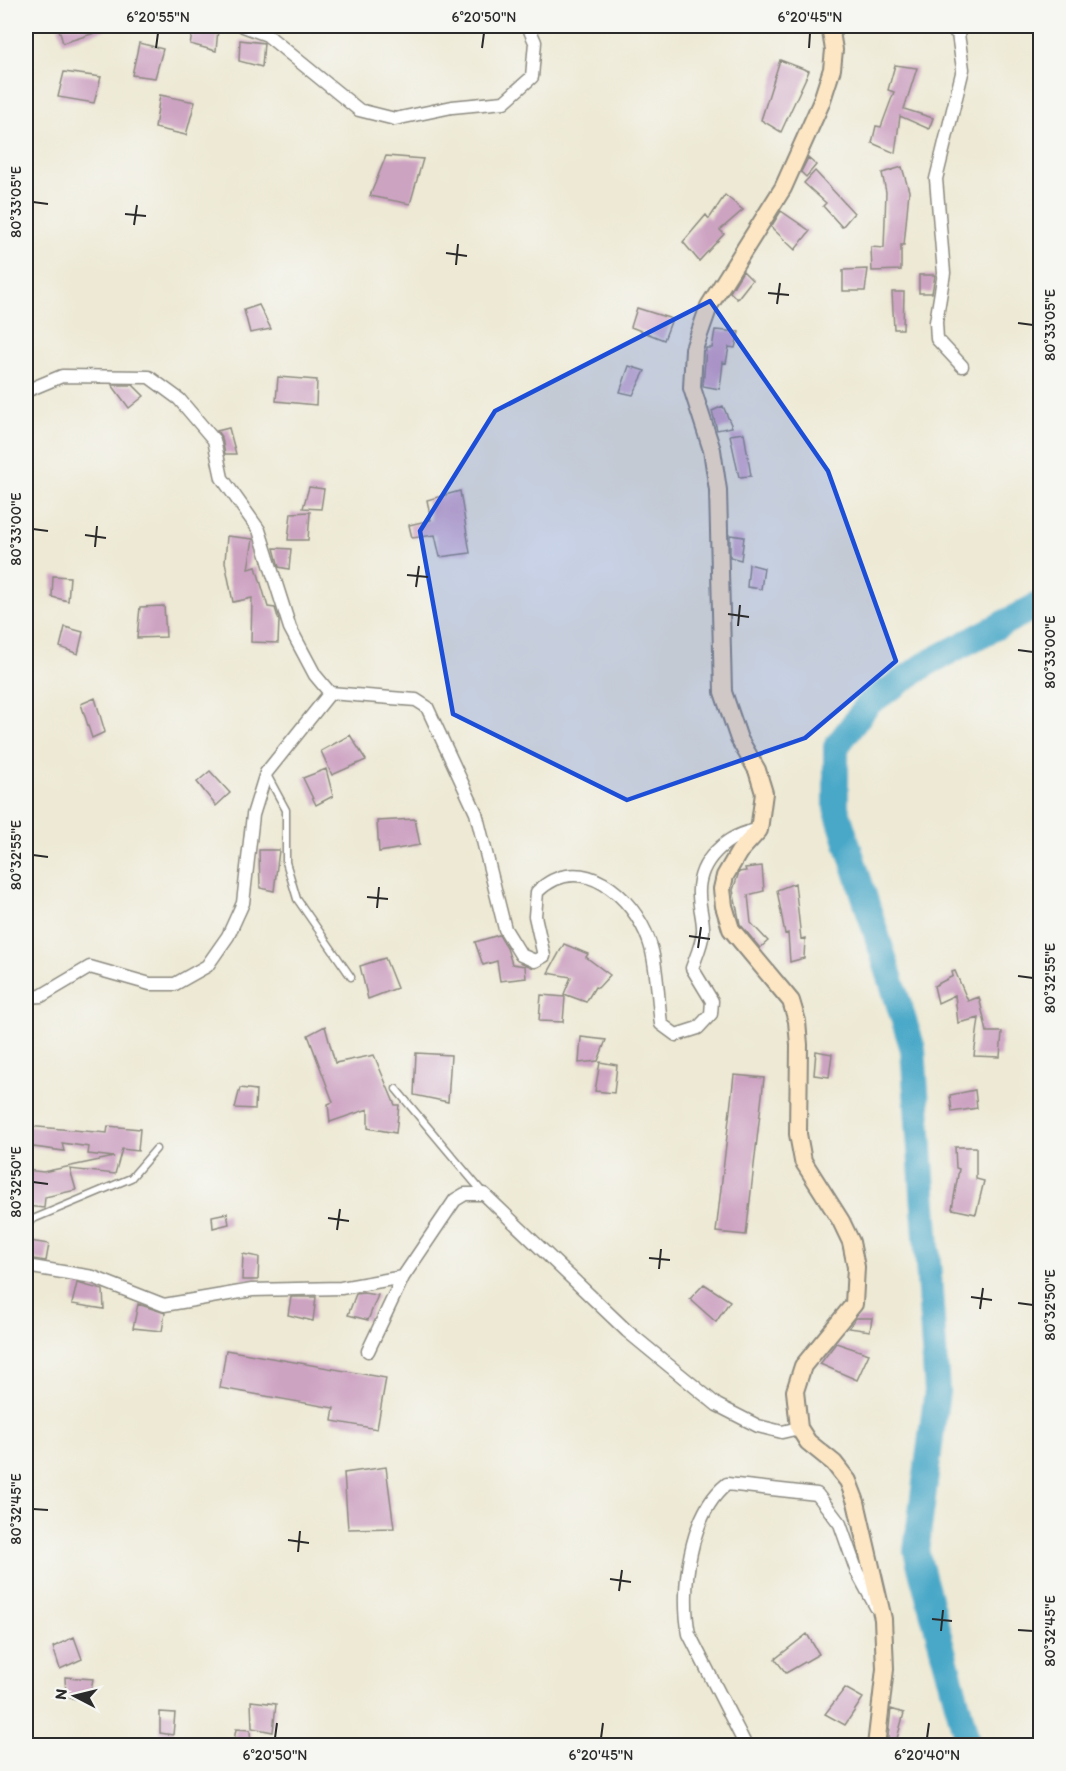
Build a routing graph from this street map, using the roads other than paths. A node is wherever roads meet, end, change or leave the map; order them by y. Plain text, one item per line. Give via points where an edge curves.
1 (243, 26) edge
2 (528, 26) edge
3 (830, 26) edge
4 (948, 26) edge
5 (962, 366) dead end
6 (26, 391) edge
7 (330, 693) junction
8 (267, 773) junction
9 (759, 830) junction
10 (351, 977) dead end
11 (26, 997) edge
12 (396, 1089) dead end
13 (156, 1149) dead end
14 (484, 1194) junction
15 (26, 1222) edge
16 (26, 1266) edge
17 (402, 1277) junction
18 (368, 1351) dead end
19 (799, 1428) junction
20 (883, 1619) junction
21 (746, 1746) edge
22 (876, 1746) edge

1 - 2 street via 267,35 360,110 396,119 452,107 504,102 532,77 535,42
3 - 9 main road via 832,69 797,162 709,306 694,349 692,388 712,450 718,490 723,692 764,793
4 - 5 street via 958,34 963,69 936,179 944,273 936,322 937,339
6 - 7 street via 62,376 149,377 179,399 214,440 222,478 259,530 290,628 315,675
7 - 8 street
7 - 9 street via 416,700 427,707 476,813 505,929 521,955 535,961 544,956 535,916 537,892 550,879 569,874 594,876 628,905 649,941 661,1024 675,1035 698,1028 711,1014 712,1001 692,968 703,932 698,893 702,870 718,849 741,832
8 - 10 lane via 286,810 286,862 297,899
8 - 11 street via 253,815 243,903 228,936 207,966 175,984 158,984 90,967 41,996
9 - 19 main road via 739,852 725,876 724,906 731,929 791,1001 799,1045 798,1134 803,1161 841,1221 856,1267 854,1304 803,1366 795,1391
12 - 14 lane
13 - 15 lane via 131,1178
14 - 17 street via 465,1194 455,1200
14 - 19 street via 627,1331 717,1405 758,1426 782,1432
16 - 17 street via 93,1277 164,1305 252,1290 341,1288
17 - 18 street
19 - 20 main road via 848,1481
20 - 21 street via 857,1572 840,1524 817,1494 727,1484 714,1495 691,1546 685,1616 689,1634
20 - 22 main road via 885,1670

